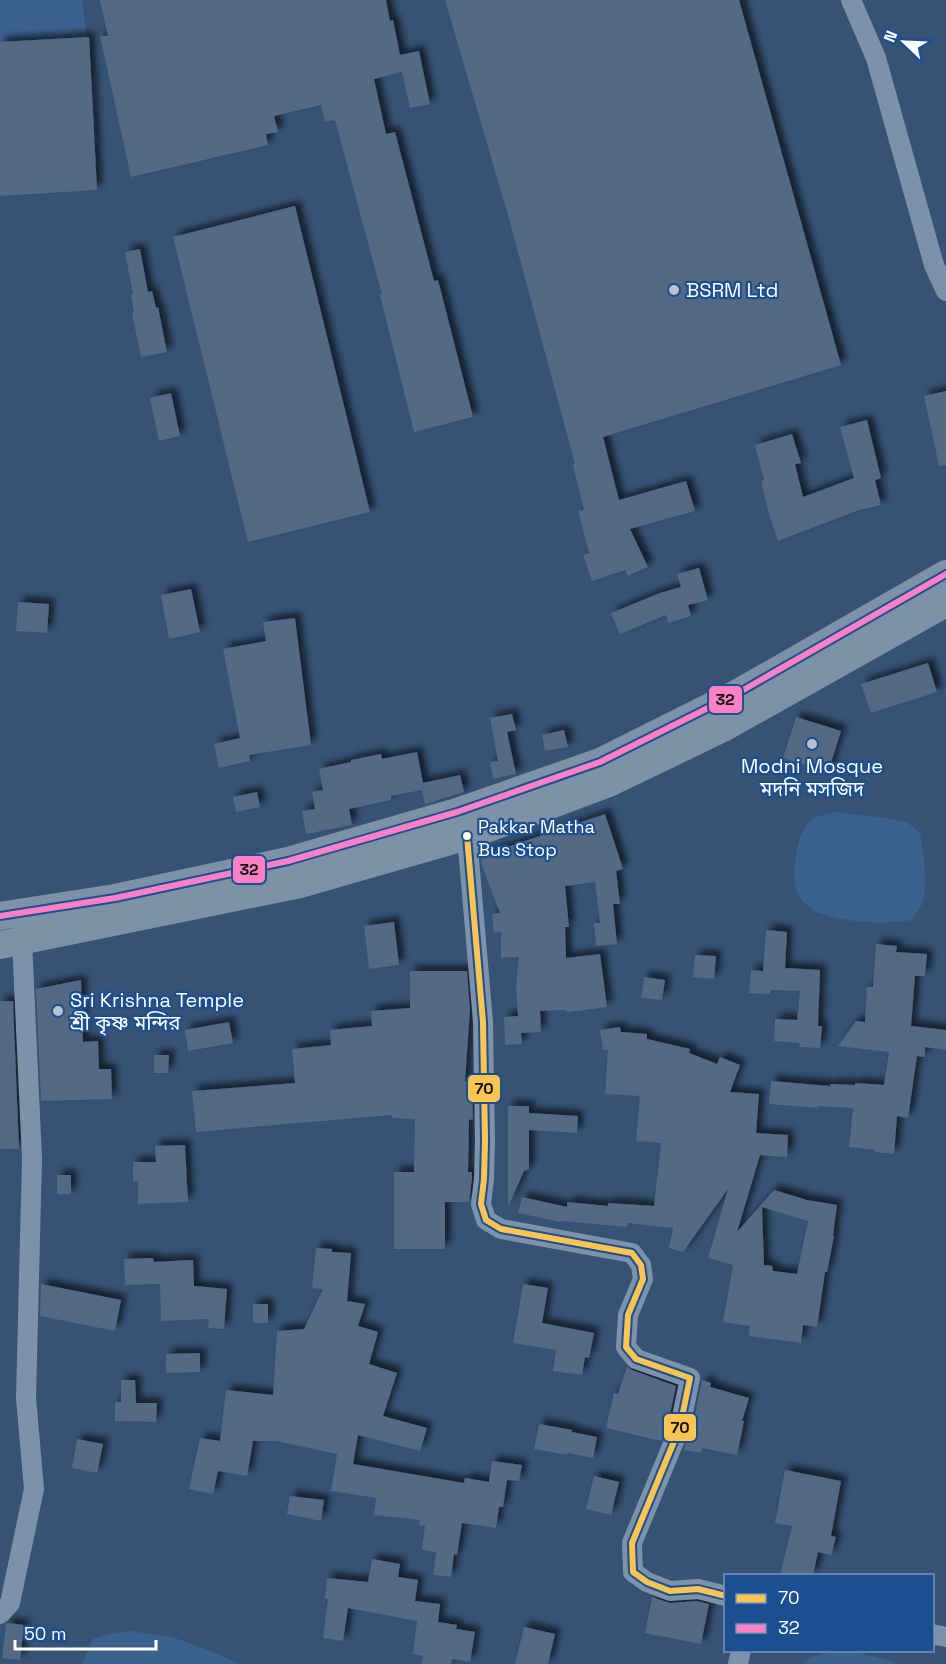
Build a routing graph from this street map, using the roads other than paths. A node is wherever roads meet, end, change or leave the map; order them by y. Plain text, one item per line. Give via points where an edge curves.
1 (851, 0) edge
2 (946, 291) edge
3 (946, 574) edge
4 (946, 603) edge
5 (467, 836) junction
6 (0, 916) edge
7 (11, 943) edge
8 (724, 1596) edge
9 (0, 1614) edge

1 - 2 street via 876,58 934,265
3 - 6 highway via 738,693 600,762 457,812 288,861 115,898
4 - 5 highway via 723,728 609,783
5 - 7 highway via 300,884
5 - 8 street via 483,1022 485,1141 481,1203 486,1220 501,1229 632,1253 641,1265 643,1279 628,1315 626,1347 636,1359 690,1378 680,1427 632,1543 633,1572 670,1591 698,1589
7 - 9 street via 32,1159 26,1398 34,1489 10,1603

